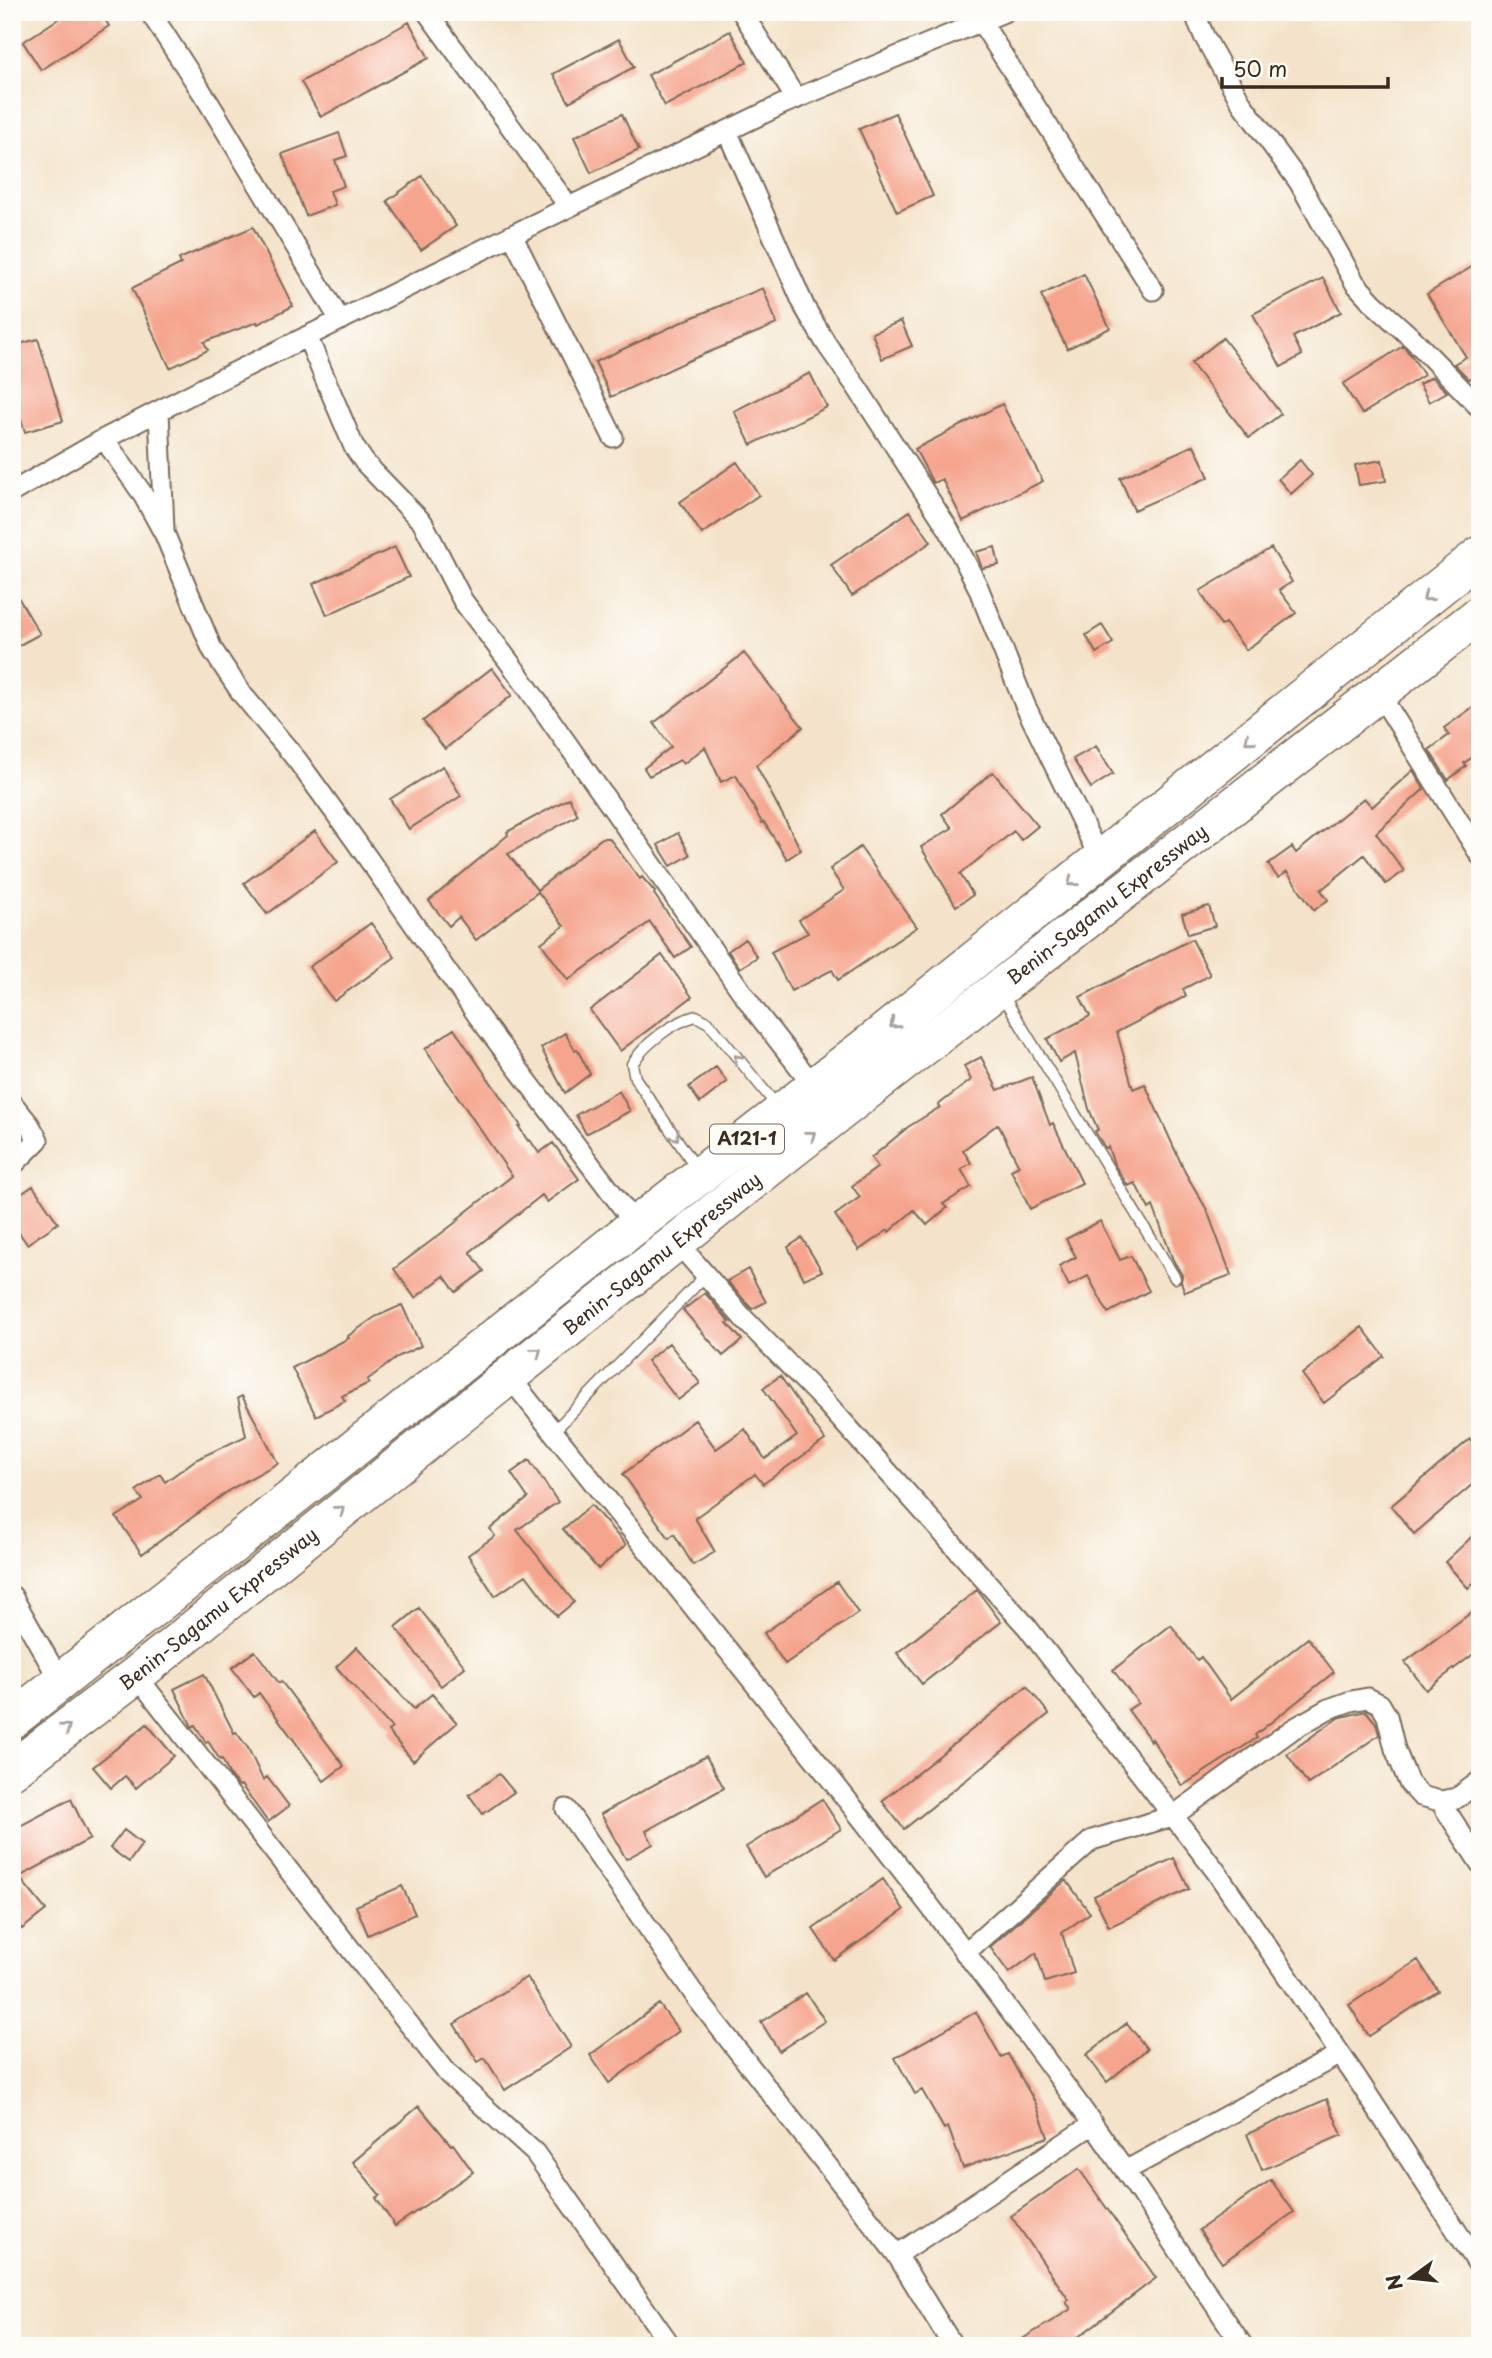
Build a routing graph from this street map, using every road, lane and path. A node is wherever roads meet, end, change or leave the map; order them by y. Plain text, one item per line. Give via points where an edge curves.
1 (149, 12) edge
2 (427, 12) edge
3 (742, 12) edge
4 (1004, 12) edge
5 (1194, 12) edge
6 (980, 20) junction
7 (796, 99) junction
8 (727, 131) junction
9 (569, 207) junction
10 (512, 235) junction
11 (1153, 290) dead end
12 (340, 320) junction
13 (307, 337) junction
14 (1480, 408) edge
15 (159, 411) junction
16 (613, 437) dead end
17 (104, 439) junction
18 (12, 492) edge
19 (164, 535) junction
20 (1480, 555) edge
21 (1480, 614) edge
22 (1379, 693) junction
23 (1480, 855) edge
24 (1100, 859) junction
25 (998, 988) junction
26 (814, 1086) junction
27 (12, 1103) edge
28 (781, 1112) junction
29 (12, 1166) edge
30 (701, 1174) junction
31 (636, 1225) junction
32 (676, 1241) junction
33 (706, 1275) junction
34 (1175, 1278) dead end
35 (508, 1375) junction
36 (553, 1432) junction
37 (12, 1596) edge
38 (136, 1675) junction
39 (60, 1681) junction
40 (12, 1720) edge
41 (12, 1770) edge
42 (1480, 1781) edge
43 (1440, 1801) junction
44 (566, 1809) dead end
45 (1173, 1816) junction
46 (1480, 1863) edge
47 (965, 1953) junction
48 (1340, 2054) junction
49 (1093, 2124) junction
50 (1125, 2171) junction
51 (897, 2255) junction
52 (1480, 2267) edge
53 (671, 2346) edge
54 (953, 2346) edge
55 (1243, 2346) edge

1 - 12 street
2 - 9 street
3 - 7 street
4 - 6 street
5 - 14 street via 1242,104 1299,182 1355,283
6 - 7 street
6 - 11 street
7 - 8 street
8 - 9 street
8 - 24 street via 805,308 949,530 1025,705
9 - 10 street
10 - 12 street
10 - 16 street
12 - 13 street
13 - 15 street
13 - 26 street via 354,447 423,523 463,601 756,1012
15 - 17 street
15 - 19 street
17 - 18 street
17 - 19 street via 142,493
19 - 31 street via 212,649 242,694 297,760 478,1016
20 -> 24 highway, A121-1
21 - 22 highway, Benin-Sagamu Expressway / A121-1
22 - 23 street
22 - 25 highway, Benin-Sagamu Expressway / A121-1
24 -> 26 highway, A121-1
32 -> 25 highway, Benin-Sagamu Expressway / A121-1
25 - 34 lane
26 - 28 highway, A121-1
27 - 29 street via 38,1140
28 - 30 highway, A121-1
28 -> 30 lane via 709,1023 696,1016 682,1020 639,1052 632,1064 635,1078
30 - 31 highway, A121-1
31 - 39 highway, A121-1
32 - 33 street
35 -> 32 highway, Benin-Sagamu Expressway / A121-1
33 - 36 lane
33 - 45 street via 1027,1627
35 - 36 street
38 -> 35 highway, Benin-Sagamu Expressway / A121-1
36 - 47 street
37 - 39 street
41 -> 38 highway, Benin-Sagamu Expressway / A121-1
38 - 53 street via 448,2074 535,2153
39 - 40 highway, A121-1
42 - 43 street via 1457,1798
43 - 45 street via 1421,1797 1409,1783 1387,1716 1380,1703 1368,1698 1328,1709 1293,1730
43 - 46 street
44 - 51 street via 699,2001
45 - 47 street via 1092,1840
45 - 48 street
47 - 49 street
48 - 50 street
48 - 52 street
49 - 50 street
49 - 51 street
50 - 55 street
51 - 54 street

